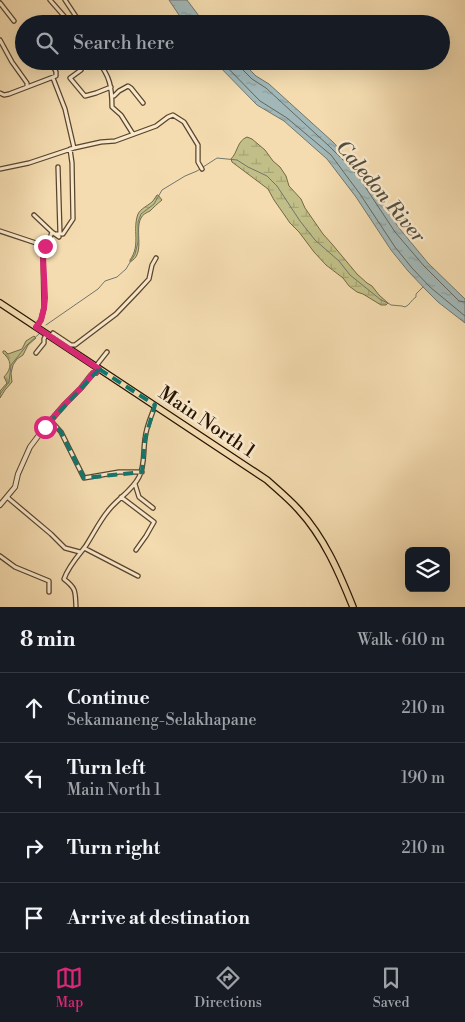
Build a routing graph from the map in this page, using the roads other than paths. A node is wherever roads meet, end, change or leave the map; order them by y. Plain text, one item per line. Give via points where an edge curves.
1 (50, 0) edge
2 (66, 0) edge
3 (0, 3) edge
4 (62, 15) edge
5 (75, 15) edge
6 (14, 21) dead end
7 (0, 40) edge
8 (15, 66) edge
9 (18, 70) edge
10 (55, 70) edge
11 (81, 70) dead end
12 (104, 70) edge
13 (53, 78) junction
14 (27, 87) junction
15 (111, 87) junction
16 (0, 93) edge
17 (112, 96) junction
18 (143, 103) dead end
19 (133, 134) junction
20 (72, 148) junction
21 (58, 167) dead end
22 (201, 168) dead end
23 (0, 169) edge
24 (34, 215) dead end
25 (0, 231) edge
26 (57, 234) junction
27 (45, 246) junction
28 (156, 258) dead end
29 (0, 303) edge
30 (36, 327) junction
31 (49, 335) junction
32 (107, 352) dead end
33 (36, 353) dead end
34 (97, 368) junction
35 (155, 405) junction
36 (51, 421) junction
37 (142, 472) junction
38 (135, 484) junction
39 (7, 497) junction
40 (121, 498) junction
41 (0, 505) edge
42 (154, 508) dead end
43 (84, 548) junction
44 (136, 550) dead end
45 (80, 552) junction
46 (0, 556) edge
47 (138, 576) dead end
48 (49, 592) dead end
49 (76, 607) edge
50 (353, 607) edge

1 - 4 street
2 - 5 street
3 - 6 street
7 - 8 street
9 - 14 street
10 - 13 street via 57,75
11 - 15 street via 70,78 85,96
12 - 15 street
13 - 14 street
13 - 20 street via 65,110
14 - 16 street via 4,95
15 - 17 street
17 - 18 street via 128,86
17 - 19 street via 112,107
19 - 20 street via 115,141
19 - 22 street via 175,115 184,122 198,145
20 - 23 street via 30,163
20 - 26 street via 73,219 63,234
21 - 26 street
24 - 26 street
25 - 27 street
26 - 27 street
27 - 30 street via 44,308
28 - 31 street via 149,278 138,291 116,314 75,345 53,333
29 - 30 main road, Main North 1
30 - 31 main road, Main North 1
31 - 33 street
31 - 34 main road, Main North 1
32 - 34 street
34 - 35 main road, Main North 1
34 - 36 street via 96,373
35 - 37 street via 145,439
35 - 50 main road, Main North 1 via 267,480 300,511 336,566
36 - 37 street via 61,432 84,478
36 - 39 street via 30,446 15,487
37 - 38 street
38 - 40 street
38 - 42 street via 139,497
39 - 41 street
39 - 45 street via 64,548
40 - 43 street via 108,510
40 - 44 street via 154,522
43 - 45 street
43 - 47 street
45 - 49 street via 64,579 74,589
46 - 48 street via 15,567 49,581

